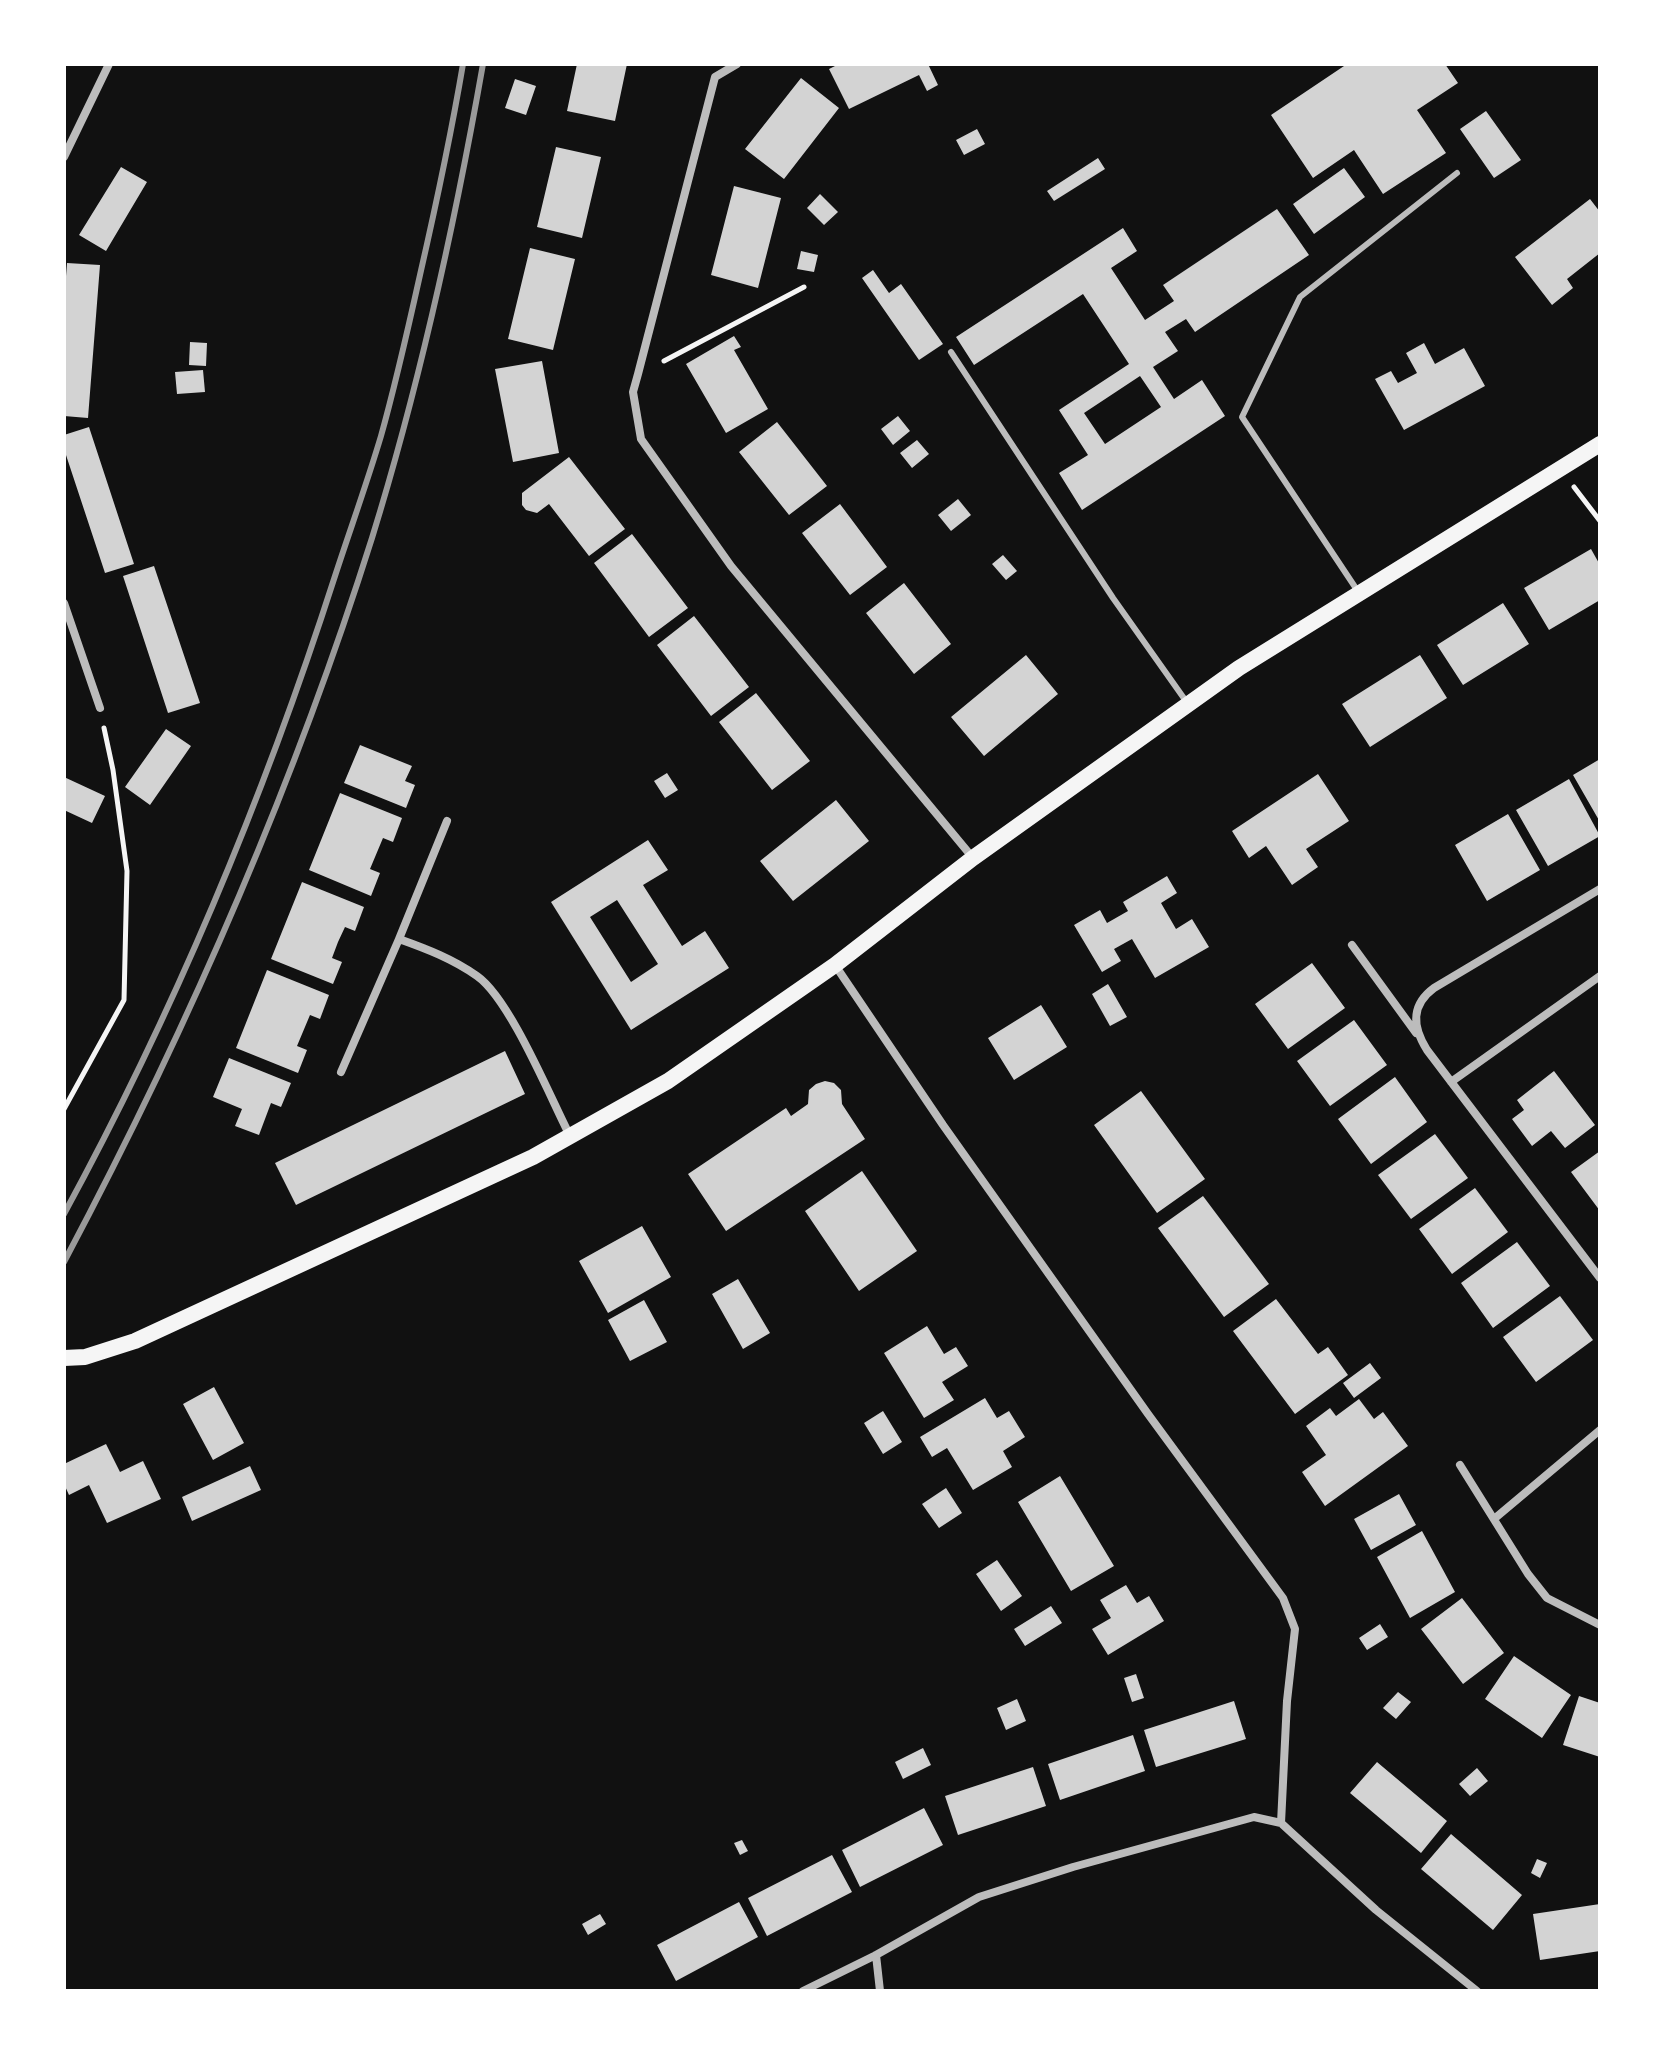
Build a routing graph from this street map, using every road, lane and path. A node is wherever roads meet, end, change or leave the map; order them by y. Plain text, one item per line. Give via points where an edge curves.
1 (109, 64) edge
2 (737, 64) edge
3 (64, 157) edge
4 (1457, 173) dead end
5 (804, 287) dead end
6 (951, 352) dead end
7 (638, 374) junction
8 (1600, 444) edge
9 (1560, 468) junction
10 (1600, 521) edge
11 (1359, 593) junction
12 (64, 603) edge
13 (1188, 705) junction
14 (100, 708) joint
15 (447, 821) dead end
16 (973, 858) junction
17 (1600, 889) edge
18 (399, 939) junction
19 (1352, 945) dead end
20 (835, 965) junction
21 (1600, 976) edge
22 (1417, 1034) junction
23 (341, 1072) dead end
24 (1451, 1082) junction
25 (64, 1109) edge
26 (570, 1136) junction
27 (1600, 1278) edge
28 (64, 1358) edge
29 (1600, 1430) edge
30 (1460, 1465) dead end
31 (1494, 1519) junction
32 (1600, 1625) edge
33 (1281, 1823) junction
34 (876, 1955) junction
35 (1471, 1989) edge
36 (803, 1991) edge
37 (880, 1991) edge

1 - 3 street
2 - 7 street via 715,77
4 - 11 lane via 1300,297 1242,417
5 - 7 path
6 - 13 lane
7 - 16 street via 633,392 641,439 731,566
8 - 9 main road
9 - 10 path
9 - 11 main road
11 - 13 main road
12 - 14 street
13 - 16 main road
14 - 25 path via 127,871 124,1000
15 - 18 street
16 - 20 main road
17 - 22 street via 1421,997
18 - 23 street
18 - 26 street via 443,955 480,978 511,1019
19 - 22 street
20 - 26 main road via 668,1081
20 - 33 street via 943,1125 1283,1598 1295,1629
21 - 24 street
22 - 24 street
24 - 27 street
26 - 28 main road via 135,1341
29 - 31 street
30 - 31 street
31 - 32 street via 1547,1598
33 - 34 street via 1254,1817 979,1897
33 - 35 street
34 - 36 street
34 - 37 street

